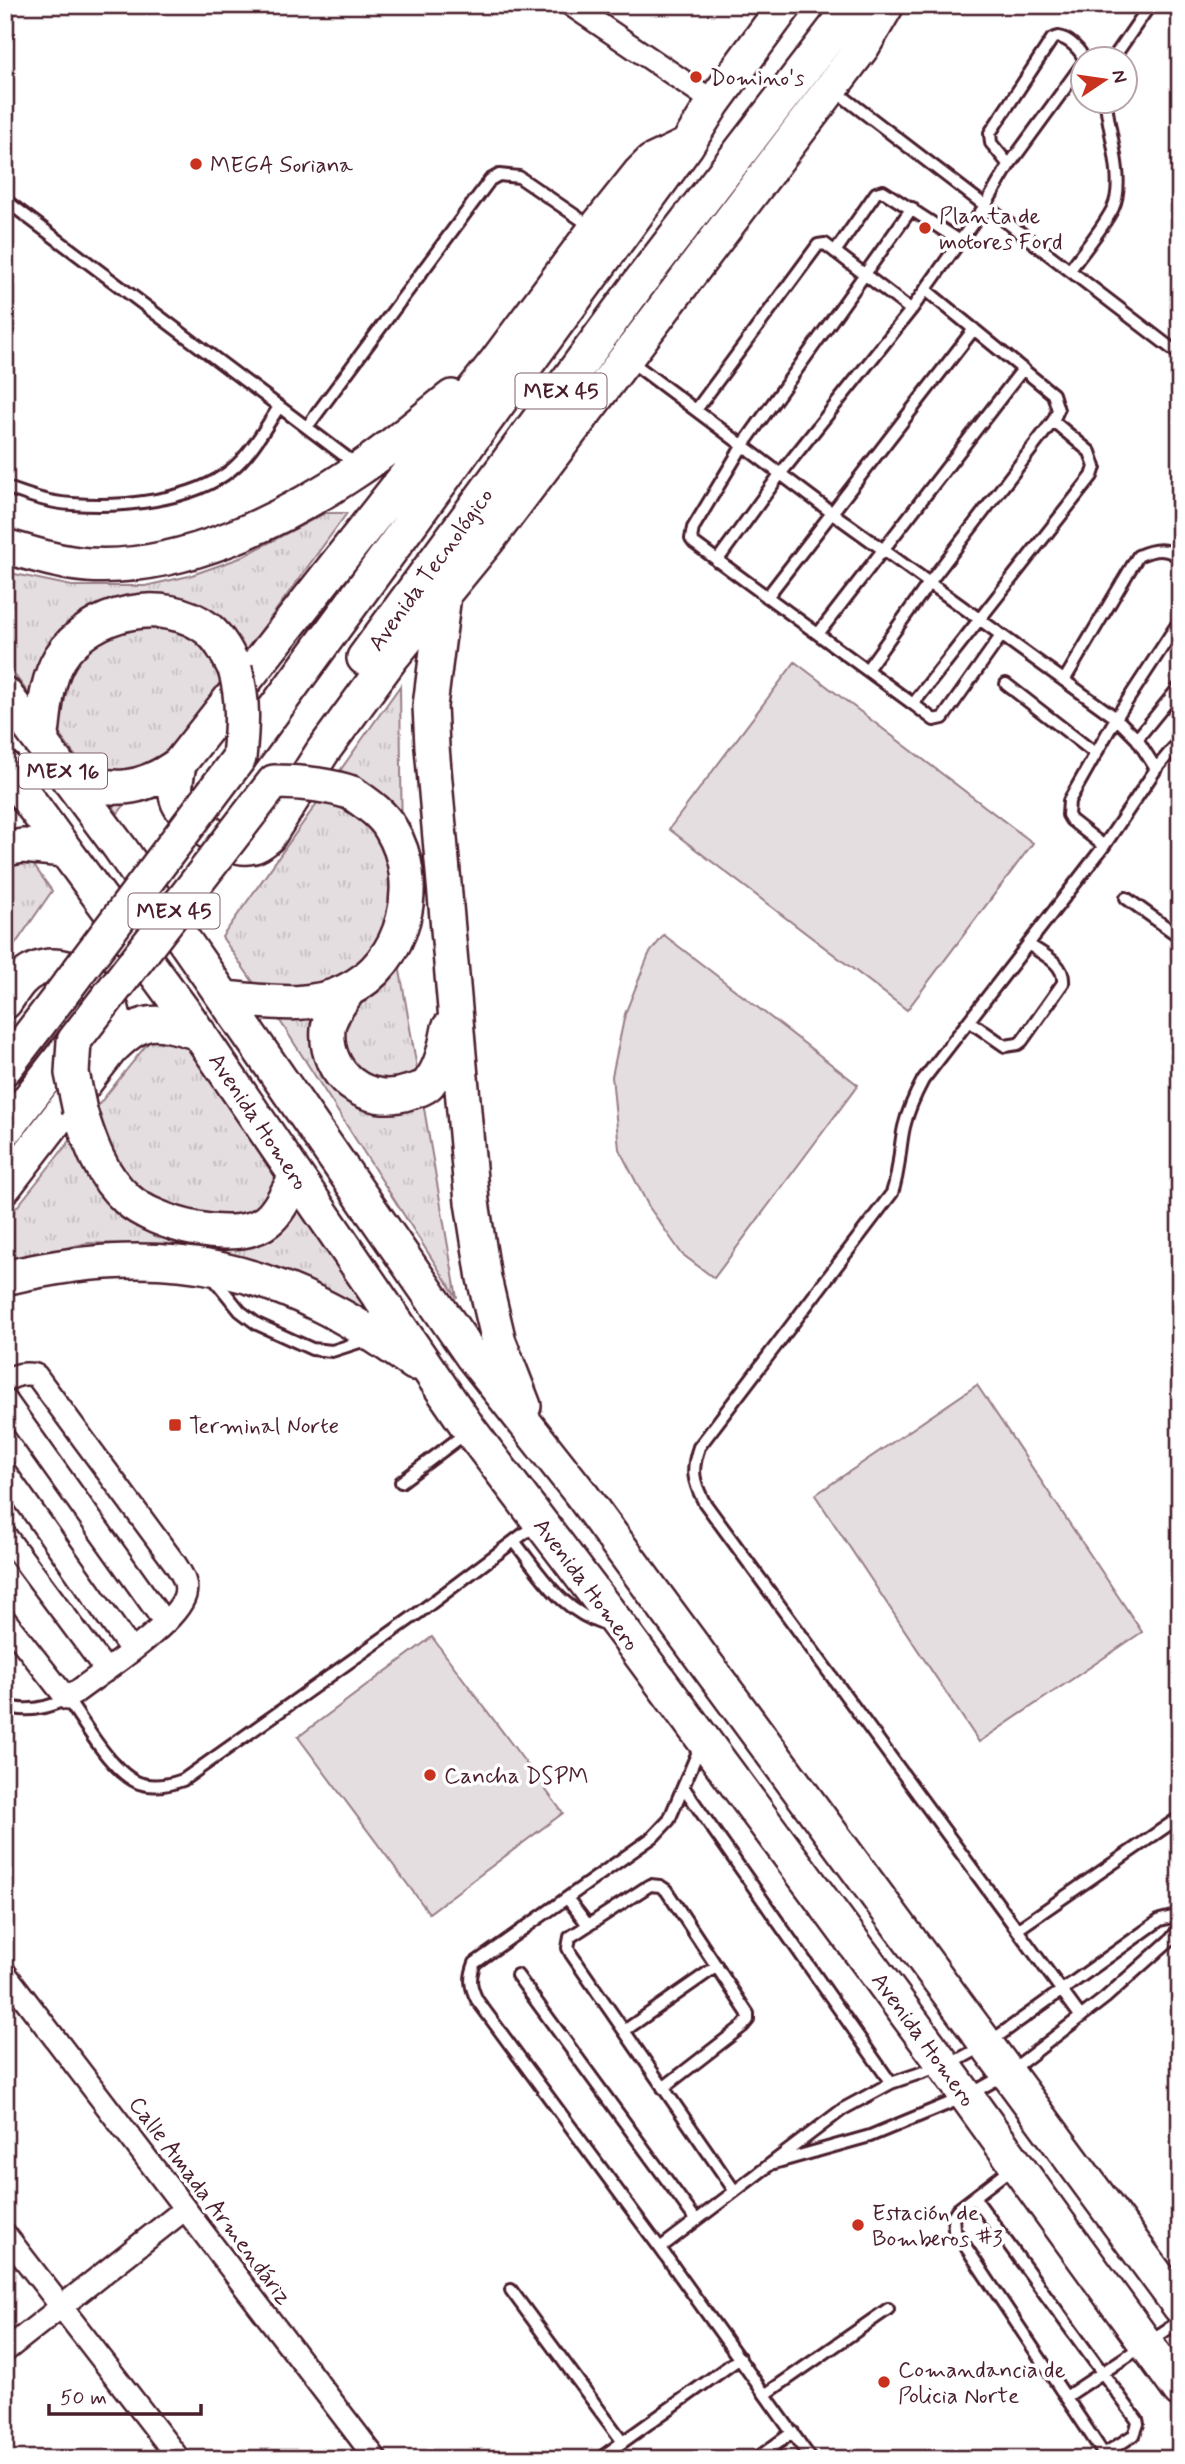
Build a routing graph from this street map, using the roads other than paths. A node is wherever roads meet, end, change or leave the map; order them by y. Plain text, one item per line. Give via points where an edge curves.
1 (571, 5) edge
2 (785, 5) edge
3 (853, 5) edge
4 (887, 5) edge
5 (1150, 5) edge
6 (1073, 46) edge
7 (1122, 46) edge
8 (1070, 80) edge
9 (831, 87) junction
10 (714, 102) junction
11 (1108, 116) edge
12 (687, 145) junction
13 (1009, 165) junction
14 (5, 200) edge
15 (985, 206) junction
16 (912, 208) junction
17 (594, 229) junction
18 (960, 241) junction
19 (835, 253) junction
20 (1070, 271) junction
21 (863, 274) junction
22 (926, 290) junction
23 (911, 310) junction
24 (974, 329) junction
25 (1180, 355) edge
26 (627, 358) junction
27 (495, 363) junction
28 (1023, 369) junction
29 (279, 407) junction
30 (696, 410) junction
31 (1053, 421) junction
32 (307, 427) junction
33 (743, 445) junction
34 (360, 468) junction
35 (781, 473) junction
36 (5, 487) edge
37 (831, 512) junction
38 (5, 546) edge
39 (882, 548) junction
40 (1180, 559) edge
41 (717, 561) junction
42 (929, 583) junction
43 (444, 595) junction
44 (767, 597) junction
45 (978, 620) junction
46 (1180, 620) edge
47 (818, 634) junction
48 (1001, 636) junction
49 (868, 668) junction
50 (1065, 680) junction
51 (1006, 684) dead end
52 (1180, 686) edge
53 (5, 694) edge
54 (914, 704) junction
55 (1115, 718) junction
56 (1137, 739) junction
57 (1180, 740) edge
58 (41, 742) junction
59 (1096, 754) junction
60 (239, 758) junction
61 (179, 764) junction
62 (5, 768) edge
63 (1156, 769) junction
64 (68, 779) junction
65 (274, 782) junction
66 (1104, 846) junction
67 (5, 849) edge
68 (65, 850) junction
69 (1126, 898) dead end
70 (1180, 937) edge
71 (1028, 944) junction
72 (452, 968) junction
73 (218, 989) junction
74 (348, 991) junction
75 (60, 996) junction
76 (5, 1002) edge
77 (5, 1021) edge
78 (969, 1021) junction
79 (193, 1024) junction
80 (75, 1041) junction
81 (110, 1050) junction
82 (5, 1068) edge
83 (5, 1130) edge
84 (296, 1176) junction
85 (5, 1186) edge
86 (203, 1265) junction
87 (5, 1278) edge
88 (376, 1336) junction
89 (434, 1378) junction
90 (5, 1381) edge
91 (5, 1399) edge
92 (470, 1430) junction
93 (535, 1434) junction
94 (5, 1472) edge
95 (401, 1482) dead end
96 (581, 1494) junction
97 (540, 1521) junction
98 (5, 1535) edge
99 (514, 1541) junction
100 (5, 1620) edge
101 (165, 1623) junction
102 (623, 1631) junction
103 (131, 1650) junction
104 (105, 1669) junction
105 (67, 1699) junction
106 (5, 1704) edge
107 (702, 1741) junction
108 (684, 1788) junction
109 (1180, 1817) edge
110 (567, 1898) junction
111 (1180, 1915) edge
112 (588, 1926) junction
113 (1180, 1927) edge
114 (1018, 1929) junction
115 (717, 1966) junction
116 (5, 1973) edge
117 (517, 1975) dead end
118 (1062, 1989) junction
119 (1082, 2017) junction
120 (624, 2032) junction
121 (987, 2044) junction
122 (944, 2065) junction
123 (1008, 2073) junction
124 (891, 2083) junction
125 (663, 2088) junction
126 (967, 2096) junction
127 (768, 2164) junction
128 (1015, 2166) junction
129 (734, 2190) junction
130 (974, 2197) junction
131 (184, 2208) junction
132 (696, 2220) junction
133 (5, 2234) edge
134 (660, 2248) junction
135 (511, 2290) dead end
136 (62, 2307) junction
137 (1180, 2307) edge
138 (888, 2309) dead end
139 (1180, 2321) edge
140 (1146, 2345) junction
141 (5, 2351) edge
142 (740, 2358) junction
143 (1102, 2373) junction
144 (1180, 2391) edge
145 (766, 2394) junction
146 (1066, 2397) junction
147 (793, 2432) junction
148 (623, 2442) junction
149 (1105, 2456) edge
150 (179, 2459) edge
151 (376, 2459) edge
152 (598, 2459) edge
153 (756, 2459) edge
154 (811, 2459) edge

1 - 10 street
2 - 10 main road, Avenida Tecnológico / MEX 45
3 - 65 main road, Avenida Tecnológico / MEX 45 via 640,282
4 - 9 main road
5 - 7 lane
6 - 13 lane via 1061,36 1052,39 990,133 991,144
8 - 13 lane
9 - 15 lane
9 - 26 main road
10 - 12 main road, Avenida Tecnológico / MEX 45
11 - 20 lane via 1117,177 1114,207
12 - 17 main road via 651,162
12 - 60 main road, Avenida Tecnológico / MEX 45
13 - 15 lane
14 - 29 lane
15 - 18 lane
15 - 20 lane
16 - 18 lane
16 - 19 lane via 888,192 876,193
16 - 21 lane
17 - 27 main road
17 - 32 lane via 519,177 499,175 490,180
18 - 22 lane
19 - 21 lane
19 - 30 lane via 825,244 815,247
20 - 25 lane
21 - 23 lane
21 - 33 lane
22 - 23 lane
22 - 24 lane
23 - 35 lane
24 - 28 lane
24 - 37 lane
26 - 30 lane
26 - 43 main road
27 - 34 main road
27 - 61 main road
28 - 31 lane via 1053,394 1058,410
28 - 39 lane
29 - 32 lane
29 - 36 lane via 234,468 210,485 187,493 72,505
30 - 33 lane
31 - 42 lane
31 - 45 lane via 1090,452 1095,467 1092,476
32 - 34 lane
33 - 35 lane
33 - 41 lane via 691,533 694,544
34 - 38 main road via 252,529 161,560 86,565
35 - 37 lane
35 - 41 lane
37 - 39 lane
37 - 44 lane
39 - 42 lane
39 - 47 lane
40 - 50 lane via 1165,549 1138,556
41 - 44 lane
42 - 45 lane
42 - 49 lane
43 - 61 main road via 384,667 268,837 258,845 237,847 190,818 175,788
43 - 72 main road via 430,706
44 - 47 lane
45 - 48 lane
45 - 54 lane
46 - 55 lane
47 - 49 lane
48 - 50 lane
48 - 54 lane via 943,718 934,720
49 - 54 lane
50 - 55 lane
51 - 59 lane
52 - 56 lane
53 - 58 main road, Avenida Homero / MEX 16
55 - 56 lane
55 - 59 lane
56 - 63 lane
57 - 63 lane
58 - 60 main road, bridge via 51,677 71,644 106,620 152,610 193,620 223,646 235,669 242,702
58 - 64 main road, Avenida Homero / MEX 16
59 - 66 lane via 1068,809 1072,820
60 - 75 main road, Avenida Tecnológico / MEX 45, bridge
61 - 64 main road via 160,778 118,789
62 - 68 main road, Avenida Homero / MEX 16
63 - 66 lane
64 - 73 main road, Avenida Homero / MEX 16
65 - 74 main road, bridge via 308,782 352,793 391,827 401,849 408,885 404,922 375,972
65 - 80 main road, Avenida Tecnológico / MEX 45, bridge
66 - 71 lane
67 - 68 main road
68 - 79 main road, Avenida Homero / MEX 16
69 - 70 lane
71 - 78 lane
71 - 78 lane via 1059,966 1064,976 1022,1041 1005,1046
72 - 74 main road via 443,1059 428,1086 403,1095 373,1096 355,1089 332,1056 328,1027
72 - 93 main road via 472,1202 484,1278 499,1342
73 - 74 main road via 304,1003
73 - 93 main road, Avenida Homero via 424,1289
75 - 77 main road
75 - 82 main road, Avenida Tecnológico / MEX 45
76 - 81 main road via 22,977 37,968 57,965 78,971 109,1002 115,1018
78 - 114 lane via 923,1080 911,1104 892,1193 699,1447 693,1464 695,1485 704,1503
79 - 81 main road via 143,1024 127,1032
79 - 84 main road, Avenida Homero
80 - 83 main road, Avenida Tecnológico / MEX 45
80 - 84 main road, bridge via 72,1073 92,1148 128,1201 184,1226 219,1233 251,1229 267,1222
81 - 85 main road
84 - 89 main road, Avenida Homero
86 - 87 main road via 120,1260 53,1266
86 - 88 main road via 268,1281 326,1306
86 - 88 lane via 249,1318 312,1349 332,1351
88 - 89 main road
89 - 92 main road, Avenida Homero
90 - 101 street via 24,1373 36,1375 176,1565 185,1580 185,1594
91 - 101 street
92 - 95 lane
92 - 97 main road, Avenida Homero
93 - 96 main road, Avenida Homero
94 - 103 street
96 - 97 main road
96 - 121 main road, Avenida Homero
97 - 99 lane
97 - 102 main road, Avenida Homero
98 - 104 street
99 - 102 lane via 571,1609
99 - 105 lane via 176,1783 138,1783 123,1772
100 - 105 street
101 - 103 street
102 - 107 main road, Avenida Homero
103 - 104 street
104 - 105 street
105 - 106 lane via 38,1709
107 - 108 lane
107 - 122 main road, Avenida Homero
108 - 110 lane via 669,1820 653,1837
108 - 124 lane
109 - 114 lane
110 - 112 lane
110 - 134 lane via 475,1963 470,1987
111 - 118 lane via 1160,1920
112 - 115 lane via 643,1888 660,1886
112 - 120 lane via 570,1937 568,1948
113 - 119 lane
114 - 118 lane
115 - 120 lane
115 - 125 lane via 748,2020
116 - 131 street, Calle Amada Armendáriz
117 - 132 lane
118 - 119 lane
118 - 121 lane
119 - 123 lane
120 - 125 lane
121 - 122 lane
121 - 123 main road, Avenida Homero
122 - 124 lane
122 - 126 main road, Avenida Homero
123 - 126 lane
123 - 137 main road, Avenida Homero
124 - 127 lane via 843,2109
125 - 129 lane
126 - 127 lane via 870,2136
126 - 128 main road, Avenida Homero
127 - 129 lane
128 - 130 lane
128 - 140 main road, Avenida Homero
129 - 132 lane
130 - 143 lane
130 - 146 lane via 953,2216 954,2229
131 - 136 street
131 - 151 street, Calle Amada Armendáriz
132 - 134 lane
133 - 136 street
134 - 142 lane
135 - 148 lane
136 - 141 street
136 - 150 street
138 - 145 lane
139 - 140 lane
140 - 143 lane
140 - 144 main road, Avenida Homero
142 - 145 lane
142 - 148 lane
143 - 146 lane
143 - 149 lane via 1138,2424 1134,2435
145 - 147 lane
146 - 149 lane
147 - 153 lane
147 - 154 lane
148 - 152 lane

